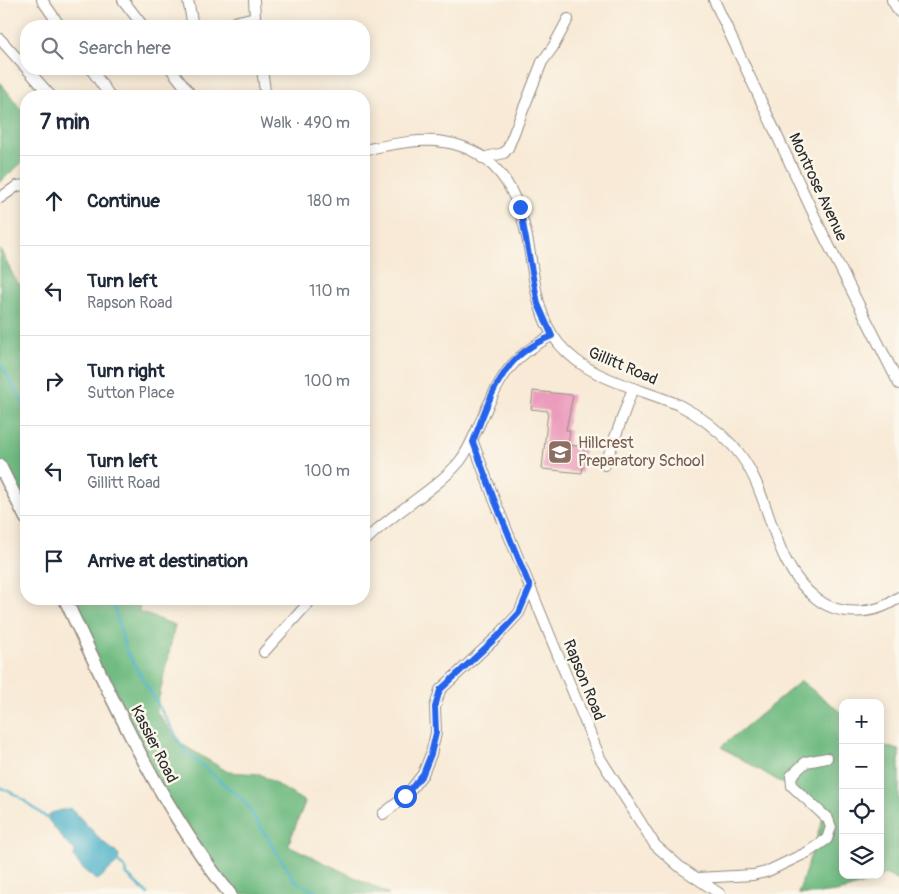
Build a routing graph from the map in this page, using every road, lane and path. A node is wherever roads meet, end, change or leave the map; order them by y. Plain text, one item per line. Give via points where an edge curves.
1 (42, 0) edge
2 (124, 0) edge
3 (188, 0) edge
4 (254, 0) edge
5 (714, 0) edge
6 (892, 0) edge
7 (899, 12) edge
8 (568, 19) dead end
9 (56, 20) edge
10 (138, 20) edge
11 (192, 20) edge
12 (242, 20) edge
13 (0, 39) edge
14 (20, 62) edge
15 (32, 75) edge
16 (94, 75) edge
17 (176, 75) edge
18 (263, 75) edge
19 (46, 90) edge
20 (106, 90) edge
21 (187, 90) edge
22 (265, 90) edge
23 (370, 149) edge
24 (482, 158) junction
25 (20, 185) edge
26 (0, 198) edge
27 (552, 336) junction
28 (899, 384) edge
29 (633, 388) junction
30 (473, 442) junction
31 (605, 465) dead end
32 (0, 466) edge
33 (20, 506) edge
34 (370, 537) edge
35 (530, 587) junction
36 (899, 597) edge
37 (68, 605) edge
38 (307, 605) edge
39 (264, 652) dead end
40 (827, 758) dead end
41 (383, 814) dead end
42 (697, 878) junction
43 (230, 894) edge
44 (720, 894) edge

1 - 9 street
2 - 10 street
3 - 11 street
4 - 12 street via 255,17
5 - 28 street, Montrose Avenue via 821,230
6 - 7 street
8 - 24 street via 542,62 508,148 504,153
13 - 14 street
15 - 19 street
16 - 20 street
17 - 21 street
18 - 22 street
23 - 24 street, Gillitt Road via 443,142 465,148
24 - 27 street, Gillitt Road via 507,183 520,207 538,304
25 - 26 street
27 - 29 street, Gillitt Road via 567,354 591,372
27 - 30 street via 524,352 511,364
29 - 31 street
29 - 36 street, Gillitt Road via 688,410 732,445 758,486 783,557 817,600 854,612 890,605
30 - 34 street via 458,463
30 - 35 street, Rapson Road
32 - 33 main road
35 - 41 street via 519,613 440,690 435,707 436,733 423,774 405,796
35 - 42 street, Rapson Road via 600,758 655,845
37 - 43 main road, Kassier Road via 161,793
38 - 39 street
40 - 42 street via 806,762 791,776 792,786 828,819 831,827 827,839 766,872
42 - 44 street, Rapson Road

